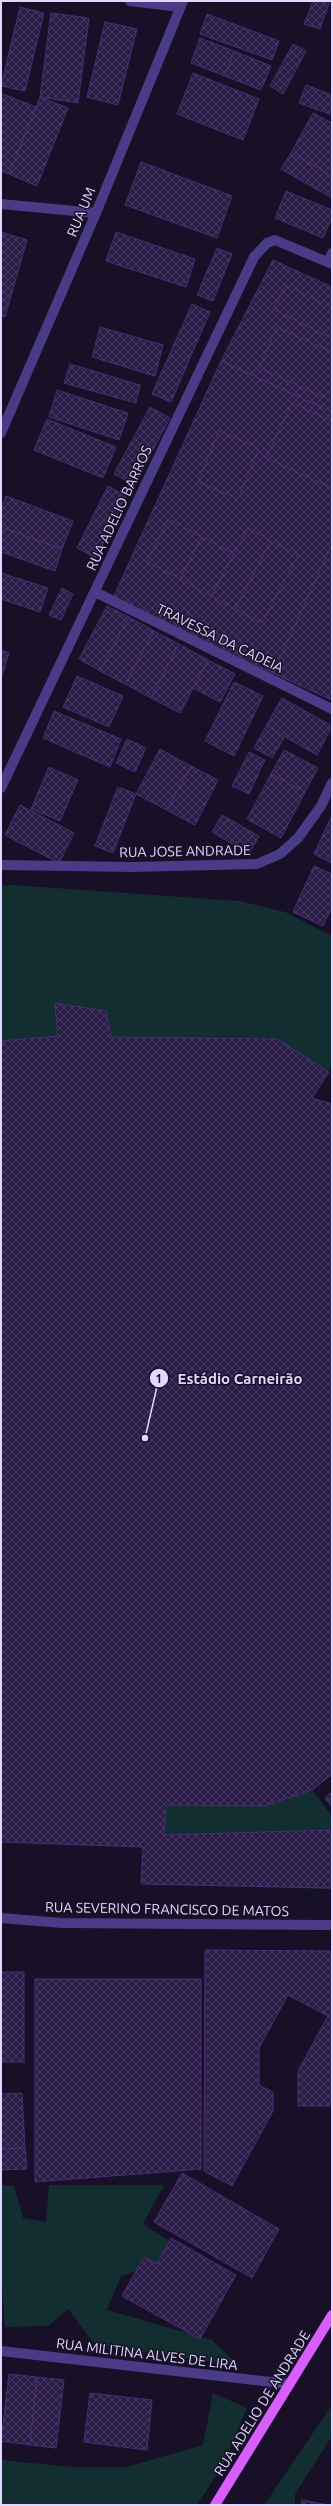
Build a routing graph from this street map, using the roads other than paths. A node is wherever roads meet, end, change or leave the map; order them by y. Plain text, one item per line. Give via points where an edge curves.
1 (130, 1) edge
2 (181, 4) edge
3 (1, 204) edge
4 (96, 213) junction
5 (331, 260) edge
6 (1, 432) edge
7 (95, 592) junction
8 (332, 709) edge
9 (332, 783) edge
10 (1, 788) edge
11 (1, 865) edge
12 (1, 1918) edge
13 (332, 1925) edge
14 (332, 2315) edge
15 (1, 2351) edge
16 (289, 2384) junction
17 (215, 2505) edge

1 - 2 street
2 - 4 street, RUA UM
3 - 4 street
4 - 6 street, RUA UM
5 - 7 street, RUA ADELIO BARROS via 274,240 267,243 254,257
7 - 8 street, TRAVESSA DA CADEIA
7 - 10 street, RUA ADELIO BARROS
9 - 11 street, RUA JOSE ANDRADE via 321,806 298,838 280,854 257,864 132,867
12 - 13 street, RUA SEVERINO FRANCISCO DE MATOS via 62,1923
14 - 16 main road, RUA ADELIO DE ANDRADE
15 - 16 street, RUA MILITINA ALVES DE LIRA
16 - 17 main road, RUA ADELIO DE ANDRADE

